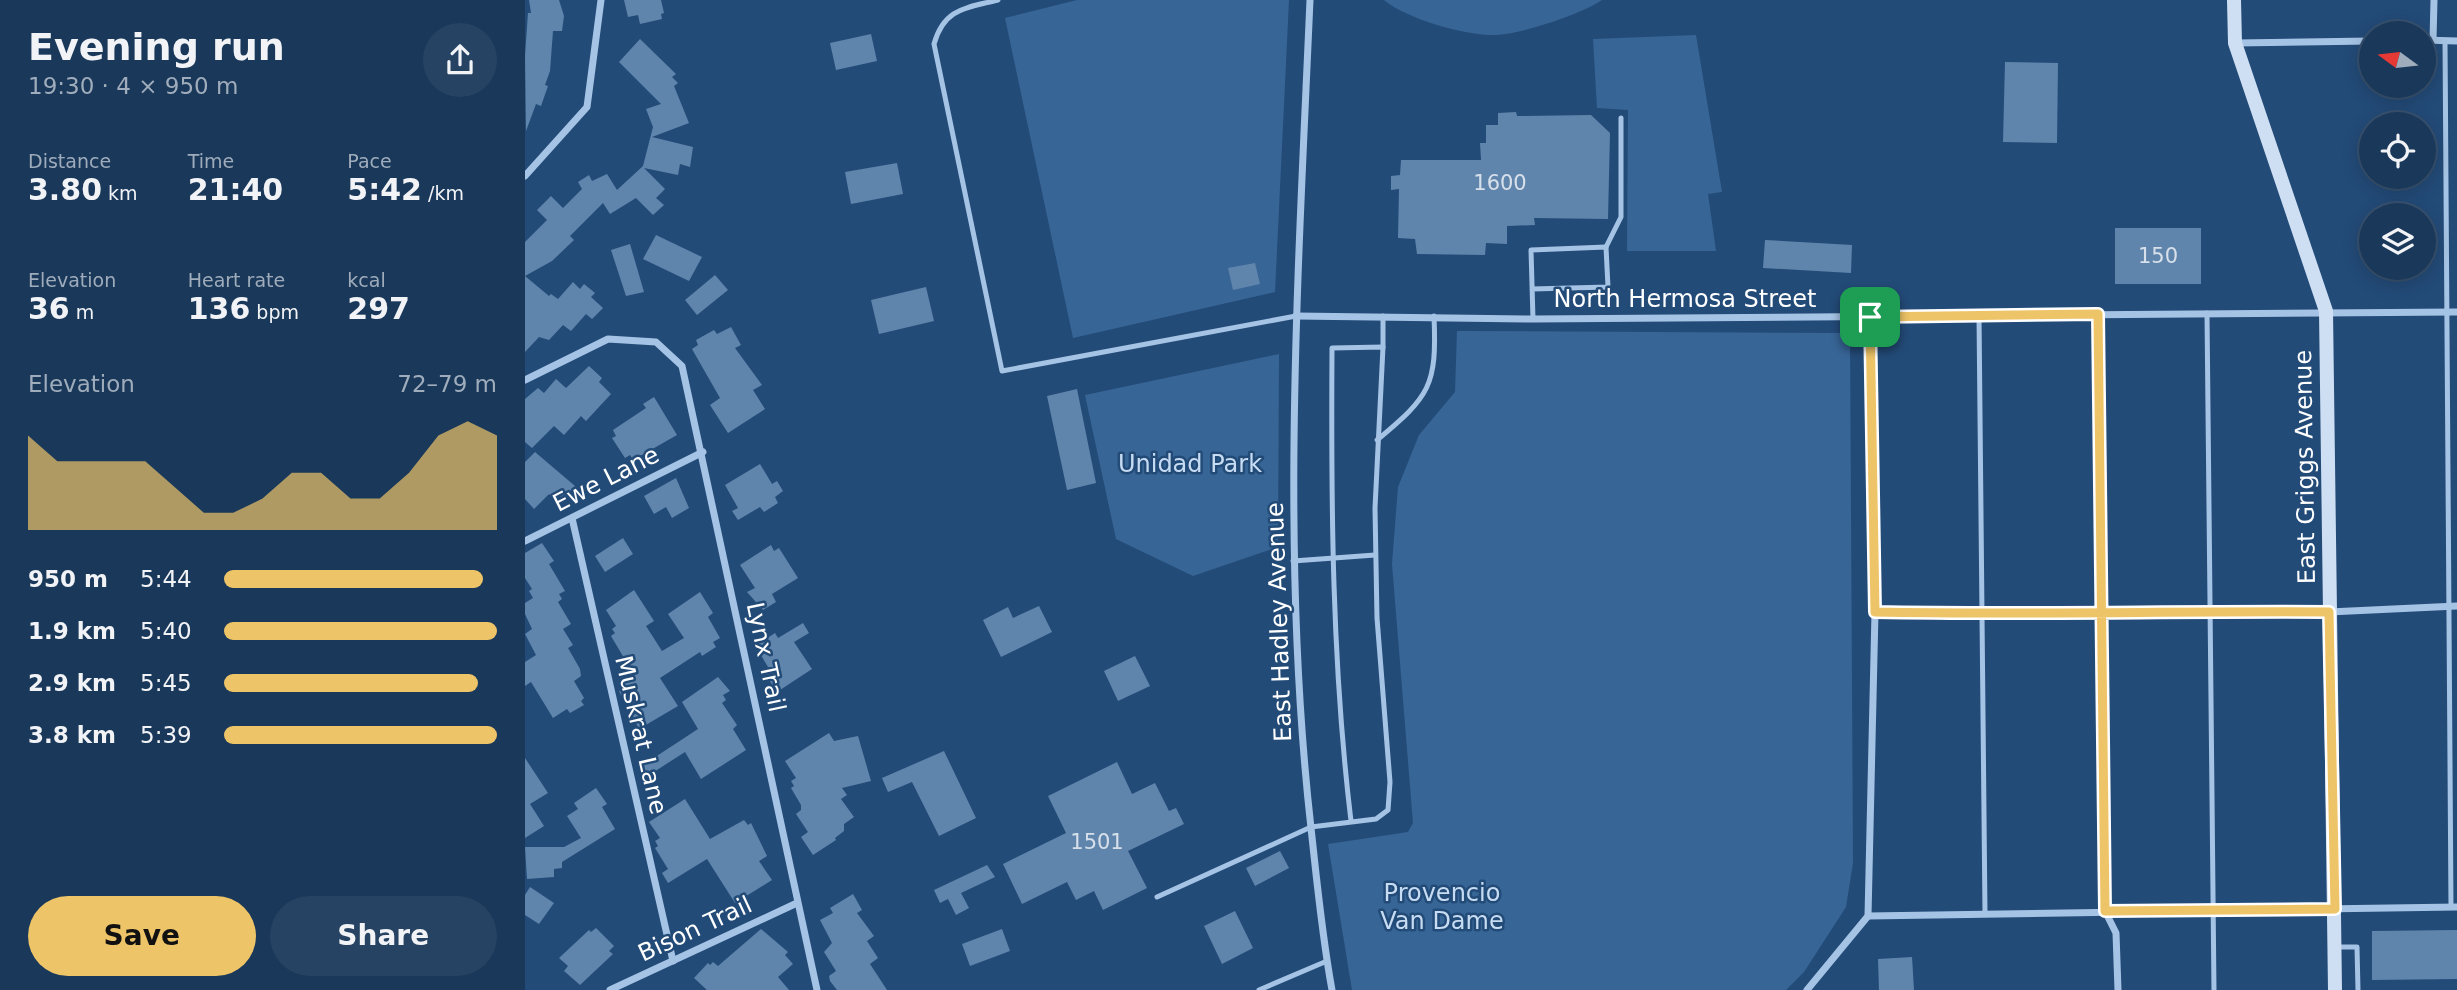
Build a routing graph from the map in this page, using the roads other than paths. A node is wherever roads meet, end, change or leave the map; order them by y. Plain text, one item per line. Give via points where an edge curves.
1 (601, 0) edge
2 (998, 0) edge
3 (1310, 0) edge
4 (2234, 0) edge
5 (2434, 0) edge
6 (2434, 21) edge
7 (2436, 40) edge
8 (2359, 41) edge
9 (2445, 41) junction
10 (2457, 41) edge
11 (2235, 44) junction
12 (1621, 118) dead end
13 (525, 176) edge
14 (1606, 247) junction
15 (1532, 289) junction
16 (2326, 311) junction
17 (2445, 312) junction
18 (2457, 312) edge
19 (2207, 313) junction
20 (2098, 314) junction
21 (1296, 316) junction
22 (1383, 316) junction
23 (1434, 316) junction
24 (1979, 316) junction
25 (1870, 317) junction
26 (1533, 319) junction
27 (1383, 347) junction
28 (525, 380) edge
29 (1377, 440) junction
30 (703, 452) junction
31 (572, 518) junction
32 (525, 541) edge
33 (1375, 555) junction
34 (1332, 558) junction
35 (1293, 561) junction
36 (2453, 606) edge
37 (2210, 611) junction
38 (1875, 612) junction
39 (2329, 612) junction
40 (1982, 614) junction
41 (2103, 614) junction
42 (1351, 821) junction
43 (1311, 827) junction
44 (1157, 897) dead end
45 (797, 903) junction
46 (2454, 907) edge
47 (2335, 909) junction
48 (2212, 910) junction
49 (2105, 911) junction
50 (1986, 914) junction
51 (1868, 916) junction
52 (2335, 947) junction
53 (673, 961) junction
54 (1327, 961) junction
55 (610, 990) edge
56 (817, 990) edge
57 (1259, 990) edge
58 (1332, 990) edge
59 (1807, 990) edge
60 (2118, 990) edge
61 (2214, 990) edge
62 (2335, 990) edge
63 (2358, 990) edge

1 - 13 street via 587,107
2 - 21 lane via 956,10 938,28 934,44 1002,372
3 - 21 street, East Hadley Avenue
4 - 11 street, East Griggs Avenue
5 - 6 street
7 - 9 street
8 - 11 street
9 - 10 street
9 - 17 lane
11 - 16 street, East Griggs Avenue
12 - 14 lane via 1621,217
14 - 15 lane via 1531,250
14 - 15 lane via 1608,288
15 - 26 lane
16 - 17 street, North Hermosa Street
16 - 19 street, North Hermosa Street
16 - 39 street, East Griggs Avenue
17 - 18 street, North Hermosa Street
17 - 36 lane
19 - 20 street, North Hermosa Street
19 - 37 lane
20 - 24 street, North Hermosa Street
20 - 41 street
21 - 22 street, North Hermosa Street
21 - 35 street, East Hadley Avenue
22 - 23 street, North Hermosa Street
22 - 27 lane
23 - 26 street, North Hermosa Street
23 - 29 lane via 1430,385 1408,415
24 - 25 street, North Hermosa Street
24 - 40 lane
25 - 26 street, North Hermosa Street
25 - 38 street
27 - 29 lane
27 - 34 lane via 1332,348
28 - 30 street, Lynx Trail via 608,339 656,342 683,366
29 - 33 lane
30 - 31 street, Ewe Lane
30 - 45 street, Lynx Trail
31 - 32 street, Ewe Lane
31 - 53 street, Muskrat Lane
33 - 34 lane
33 - 42 lane via 1390,798 1383,816
34 - 35 lane
34 - 42 lane
35 - 43 street, East Hadley Avenue via 1299,718
36 - 39 street
36 - 46 lane
37 - 39 street
37 - 41 street
37 - 48 lane
38 - 40 street
38 - 51 street
39 - 47 street, East Griggs Avenue
40 - 41 street
40 - 50 lane
41 - 49 street
42 - 43 lane
43 - 44 lane
43 - 54 street, East Hadley Avenue
45 - 53 street, Bison Trail
45 - 56 street, Lynx Trail
46 - 47 street
47 - 48 street
47 - 52 street, East Griggs Avenue
48 - 49 street
48 - 61 lane
49 - 50 street
49 - 60 street via 2116,933
50 - 51 street
51 - 59 street
52 - 62 street, East Griggs Avenue
52 - 63 lane via 2357,947
53 - 55 street, Bison Trail
54 - 57 lane
54 - 58 street, East Hadley Avenue

